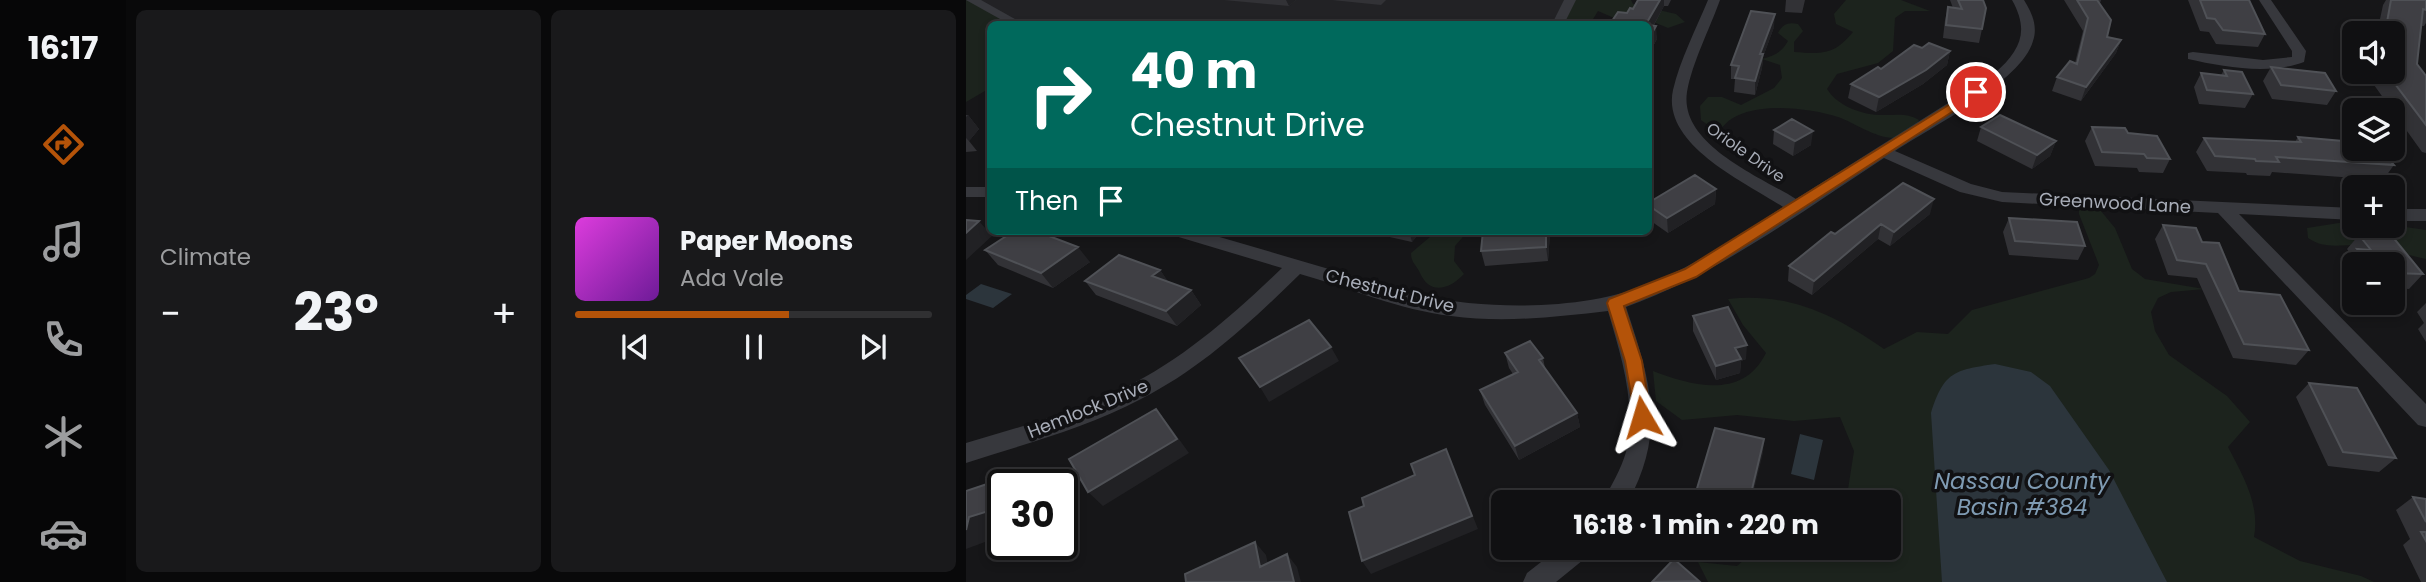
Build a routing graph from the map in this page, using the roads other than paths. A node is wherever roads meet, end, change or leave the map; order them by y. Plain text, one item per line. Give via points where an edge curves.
1 (972, 0) edge
2 (1570, 0) edge
3 (1714, 0) edge
4 (2018, 0) edge
5 (2265, 0) edge
6 (1012, 21) edge
7 (1560, 21) edge
8 (2193, 56) dead end
9 (1884, 152) junction
10 (966, 192) edge
11 (987, 192) edge
12 (1796, 207) junction
13 (2224, 209) junction
14 (2342, 214) edge
15 (2405, 215) edge
16 (2426, 215) edge
17 (1191, 235) edge
18 (1296, 266) junction
19 (1615, 303) junction
20 (2426, 418) edge
21 (966, 453) edge
22 (1621, 490) edge
23 (1564, 560) edge
24 (1536, 582) edge

1 - 6 street
2 - 7 street
3 - 12 street, Oriole Drive via 1681,87 1682,119 1711,151
4 - 9 street, Chestnut Drive via 2030,27 2027,45 2013,65
5 - 8 street via 2299,51 2299,59 2272,65
9 - 12 street, Chestnut Drive
9 - 13 street, Greenwood Lane via 1966,188 2002,197
10 - 11 street
12 - 19 street, Chestnut Drive via 1690,273
13 - 14 street, Greenwood Lane
13 - 20 street
15 - 16 street
17 - 18 street, Chestnut Drive
18 - 19 street, Chestnut Drive via 1451,309 1521,313
18 - 21 street, Hemlock Drive via 1222,336 1154,382 1090,412
19 - 22 street via 1633,361 1642,417 1634,466
23 - 24 street

